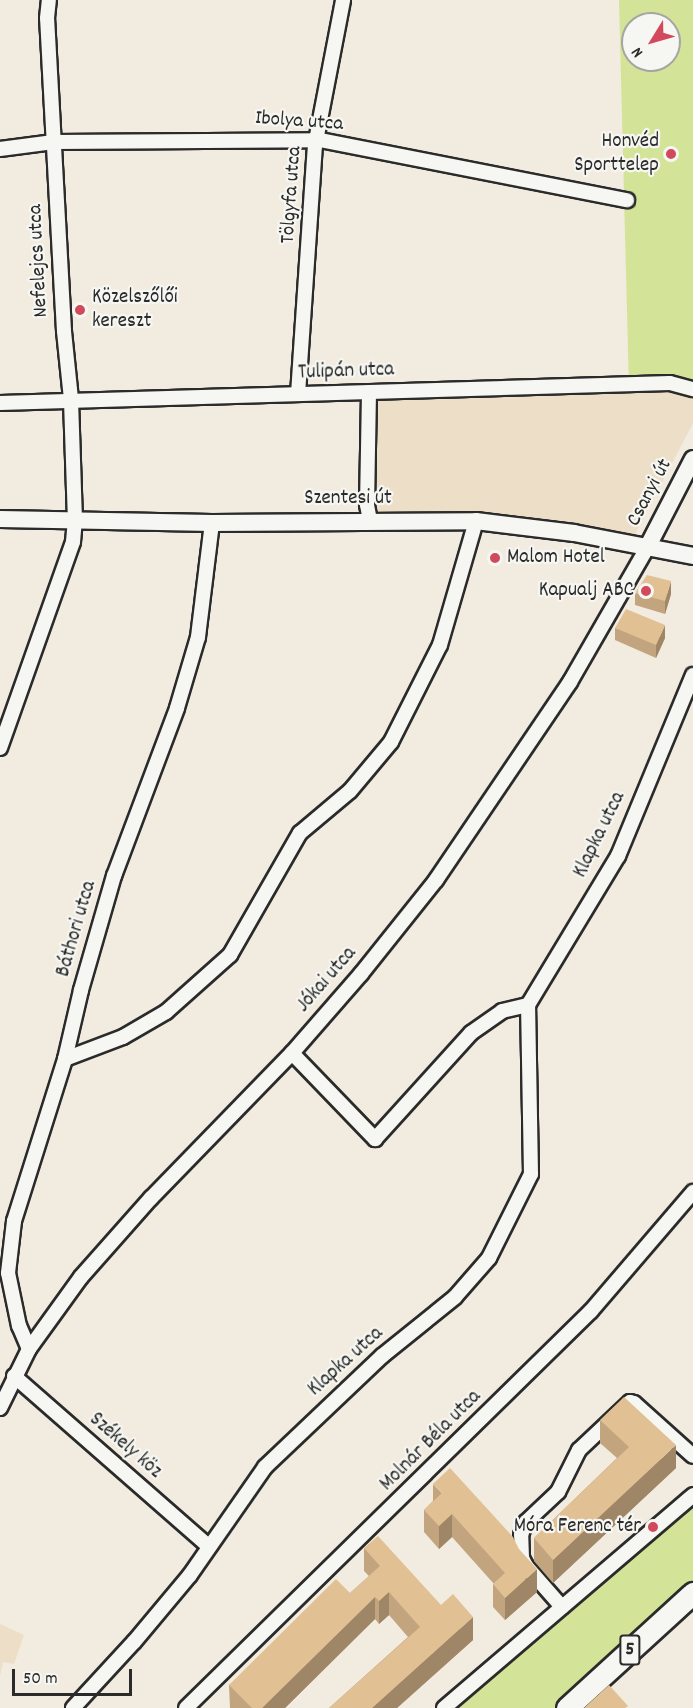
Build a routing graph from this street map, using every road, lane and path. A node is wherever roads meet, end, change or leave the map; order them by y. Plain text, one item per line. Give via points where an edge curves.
1 (49, 0) edge
2 (343, 0) edge
3 (317, 141) junction
4 (54, 142) junction
5 (0, 149) edge
6 (627, 200) dead end
7 (693, 389) edge
8 (369, 392) junction
9 (298, 394) junction
10 (71, 399) junction
11 (0, 403) edge
12 (693, 459) edge
13 (0, 519) edge
14 (370, 520) junction
15 (75, 521) junction
16 (476, 521) junction
17 (212, 523) junction
18 (647, 548) junction
19 (693, 556) edge
20 (693, 675) edge
21 (0, 748) edge
22 (528, 1005) junction
23 (292, 1053) junction
24 (65, 1059) junction
25 (693, 1192) edge
26 (6, 1239) edge
27 (29, 1349) junction
28 (14, 1376) junction
29 (0, 1408) edge
30 (693, 1456) edge
31 (693, 1495) edge
32 (209, 1547) junction
33 (693, 1593) edge
34 (562, 1607) junction
35 (73, 1708) edge
36 (186, 1708) edge
37 (444, 1708) edge
38 (567, 1708) edge

1 - 4 street, Nefelejcs utca
2 - 3 street, Tölgyfa utca
3 - 4 street, Ibolya utca
3 - 6 street, Ibolya utca
3 - 9 street, Tölgyfa utca
4 - 5 street, Ibolya utca
4 - 10 street, Nefelejcs utca
7 - 8 street, Tulipán utca via 657,383
8 - 9 street, Tulipán utca
8 - 14 street
9 - 10 street, Tulipán utca
10 - 11 street, Tulipán utca
10 - 15 street, Nefelejcs utca
12 - 18 street, Csanyi út
13 - 15 street, Szentesi út
14 - 16 street, Szentesi út
14 - 17 street, Szentesi út
15 - 17 street, Szentesi út
15 - 21 street, Nefelejcs utca via 73,542
16 - 18 street, Szentesi út via 574,533
16 - 24 street via 440,645 391,742 350,791 300,833 230,955 166,1012 123,1037
17 - 24 street, Báthori utca via 198,637 177,708 114,876
18 - 19 street, Szentesi út
18 - 23 street, Jókai utca via 570,682 436,880
20 - 22 street, Klapka utca via 618,856
22 - 23 street via 502,1011 471,1033 375,1139
22 - 32 street, Klapka utca via 531,1173 489,1258 455,1297 382,1356 265,1467
23 - 27 street, Jókai utca via 150,1198 81,1277
24 - 26 street, Báthori utca
25 - 36 street, Molnár Béla utca via 584,1319
26 - 27 street, Báthori utca via 8,1273 19,1326
27 - 28 street, Jókai utca
28 - 29 street, Jókai utca
28 - 32 street, Székely köz
30 - 34 street via 630,1402 579,1450 558,1492 526,1522 521,1535 526,1566
31 - 34 street
32 - 35 street, Klapka utca via 134,1642
33 - 38 main road, 5
34 - 37 street

